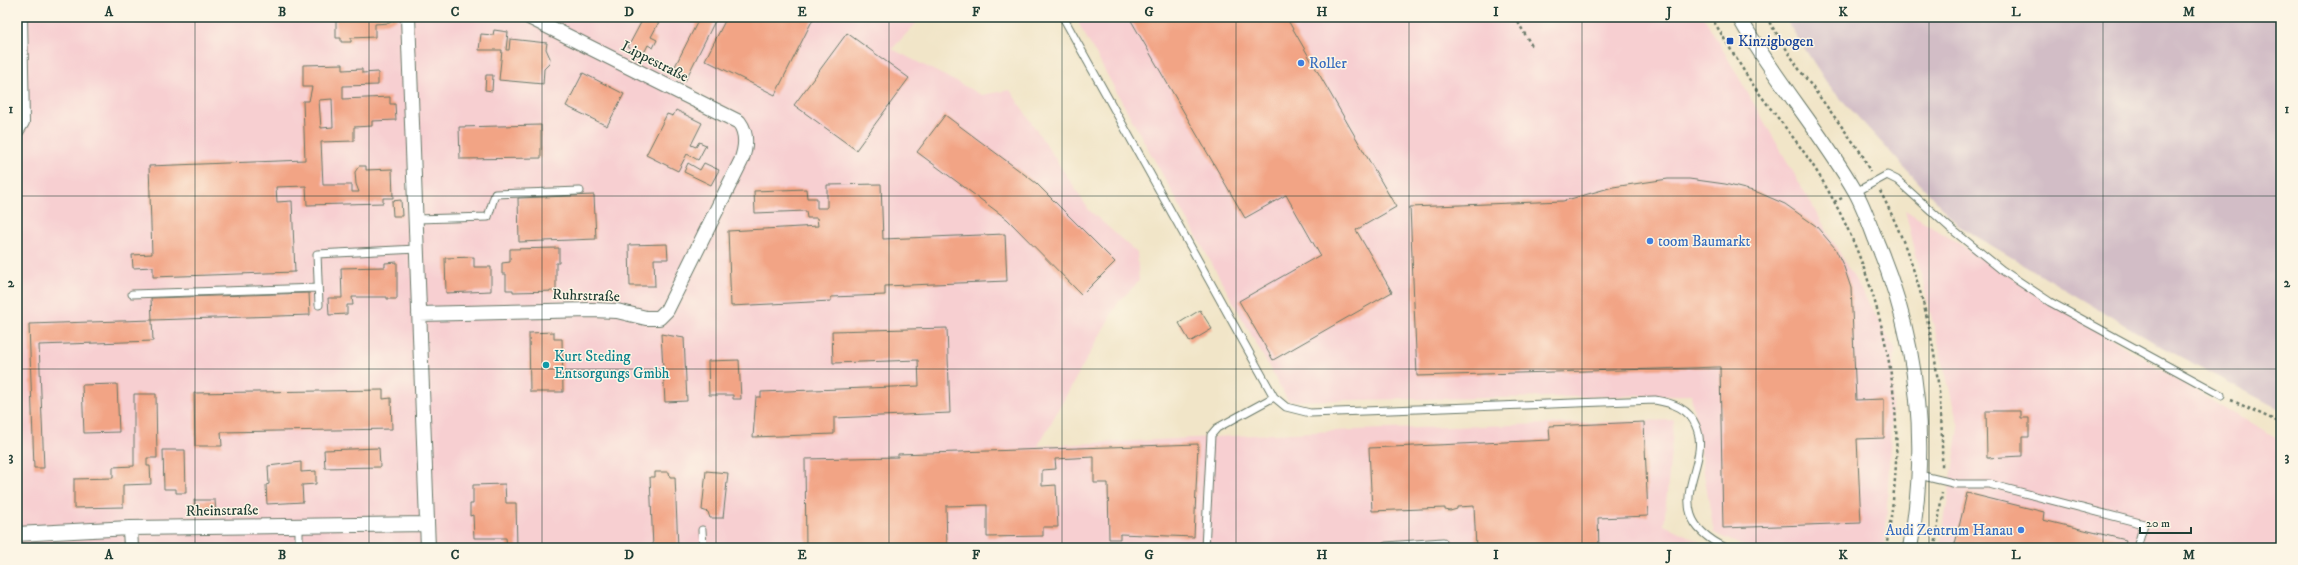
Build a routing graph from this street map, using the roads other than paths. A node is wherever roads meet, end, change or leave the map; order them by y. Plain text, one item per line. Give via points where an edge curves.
1 (20, 17) edge
2 (408, 17) edge
3 (529, 17) edge
4 (1062, 17) edge
5 (1740, 17) edge
6 (17, 130) edge
7 (745, 150) joint
8 (580, 191) dead end
9 (1856, 192) junction
10 (416, 219) junction
11 (417, 249) junction
12 (318, 288) junction
13 (132, 294) dead end
14 (319, 306) dead end
15 (419, 314) junction
16 (2221, 395) road end
17 (1274, 397) junction
18 (1919, 475) junction
19 (427, 524) junction
20 (299, 526) junction
21 (130, 528) junction
22 (702, 530) dead end
23 (17, 534) edge
24 (1443, 542) dead end
25 (130, 548) edge
26 (299, 548) edge
27 (428, 548) edge
28 (703, 548) edge
29 (1205, 548) edge
30 (1384, 548) edge
31 (1726, 548) edge
32 (1910, 548) edge
33 (2137, 548) edge

1 - 6 street via 22,122
2 - 10 street
3 - 7 street, Lippestraße via 739,122 744,129
4 - 17 lane
5 - 9 street via 1770,66 1822,137
7 - 15 street, Ruhrstraße via 667,310 659,318 646,318 617,311 591,310
8 - 10 lane via 495,194 488,217
9 - 16 lane via 1887,175 1897,180 2002,270 2050,302
9 - 18 street via 1888,267 1903,314 1914,363 1918,399
10 - 11 street
11 - 12 lane via 317,254
11 - 15 street
12 - 13 lane
12 - 14 lane
15 - 19 street
17 - 29 lane via 1217,428 1211,435
17 - 31 lane via 1286,407 1310,413 1655,400 1672,404 1685,410 1694,420 1699,433 1701,447 1689,502 1691,515 1703,534
18 - 32 street
18 - 33 lane via 1957,484 1989,484 2144,524
19 - 20 street, Rheinstraße
19 - 27 street
20 - 21 street, Rheinstraße
20 - 26 lane
21 - 23 street, Rheinstraße
21 - 25 street
22 - 28 lane
24 - 30 lane

